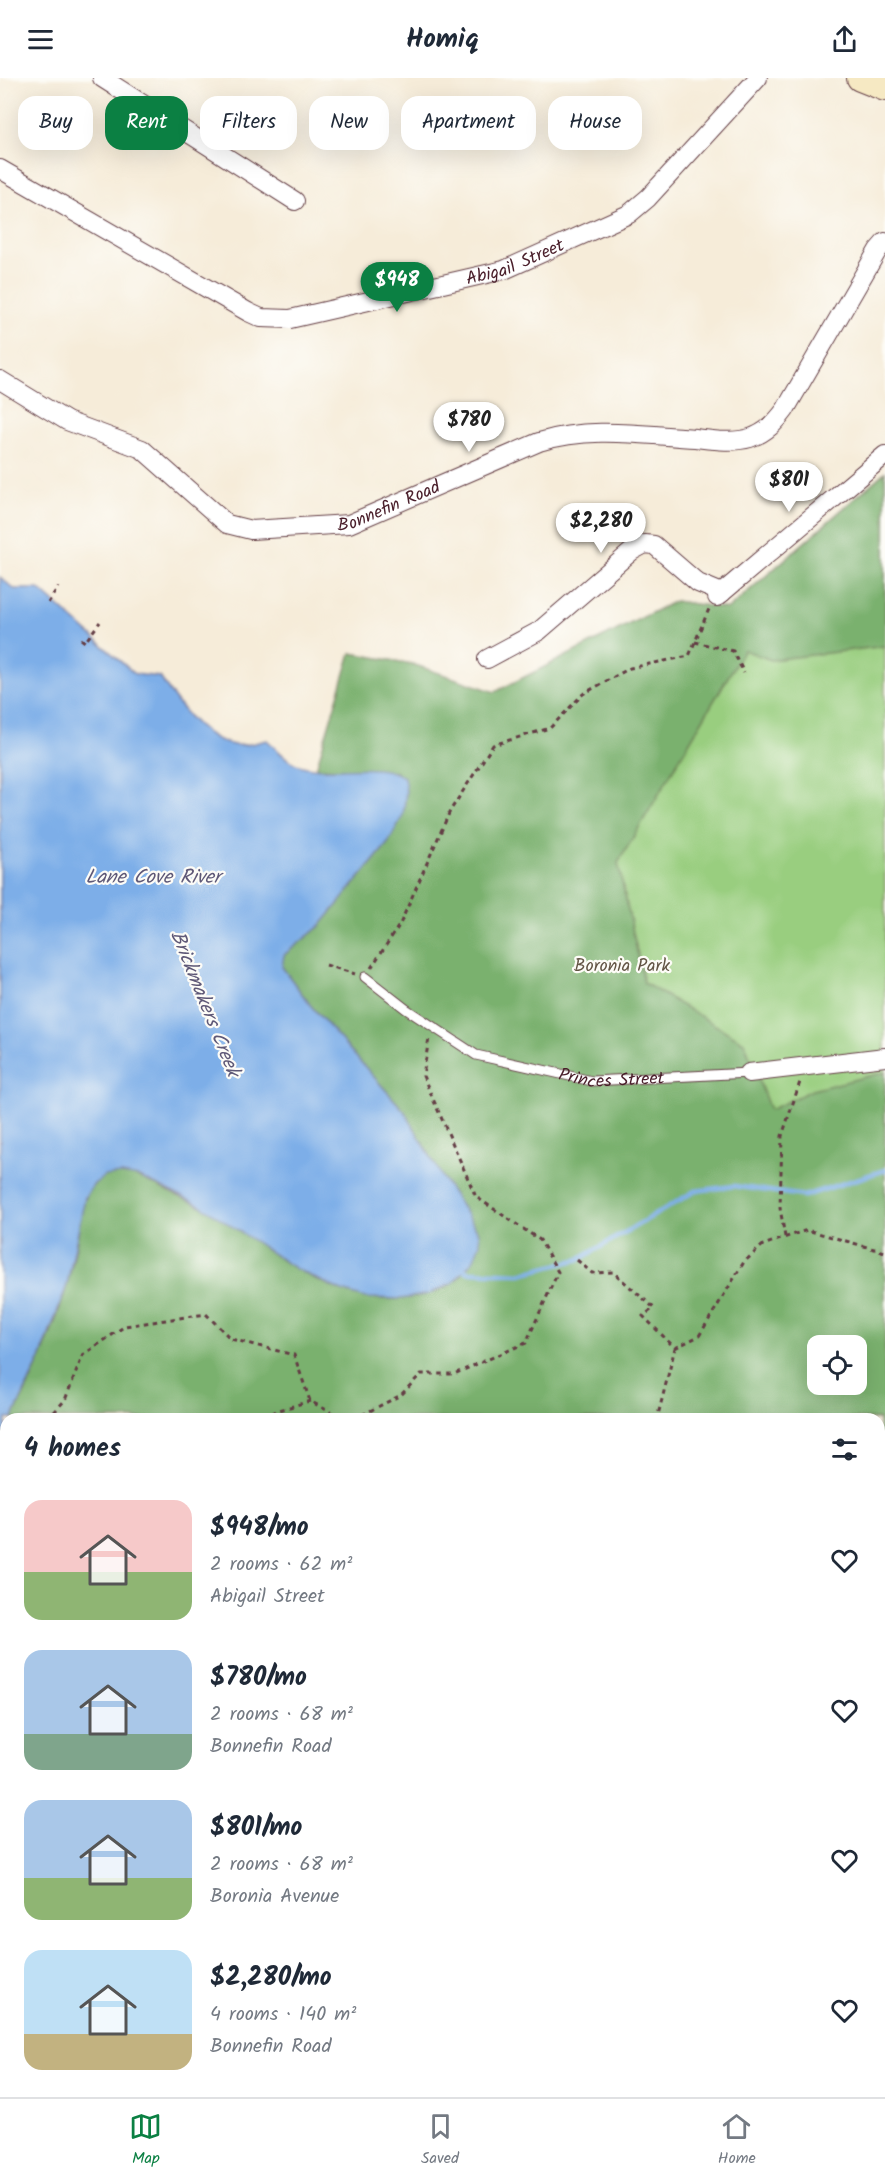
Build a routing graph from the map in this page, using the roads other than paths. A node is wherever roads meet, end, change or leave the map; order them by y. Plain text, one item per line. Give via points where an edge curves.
1 (102, 78) edge
2 (758, 78) edge
3 (860, 78) edge
4 (885, 88) edge
5 (0, 169) edge
6 (295, 201) dead end
7 (885, 242) edge
8 (0, 380) edge
9 (885, 455) edge
10 (487, 659) dead end
11 (365, 977) road end
12 (885, 1057) edge
13 (749, 1073) joint

1 - 6 street
2 - 5 street, Abigail Street via 648,198 628,214 504,270 290,319 261,318 248,312
3 - 4 main road
7 - 8 street, Bonnefin Road via 785,410 759,435 729,441 571,433 539,442 342,526 251,530 227,524 142,449 67,422
9 - 10 street via 719,595 698,583 654,545 645,544 632,550 539,631
11 - 13 lane, Princes Street via 476,1055 592,1081
12 - 13 street, Princes Street

